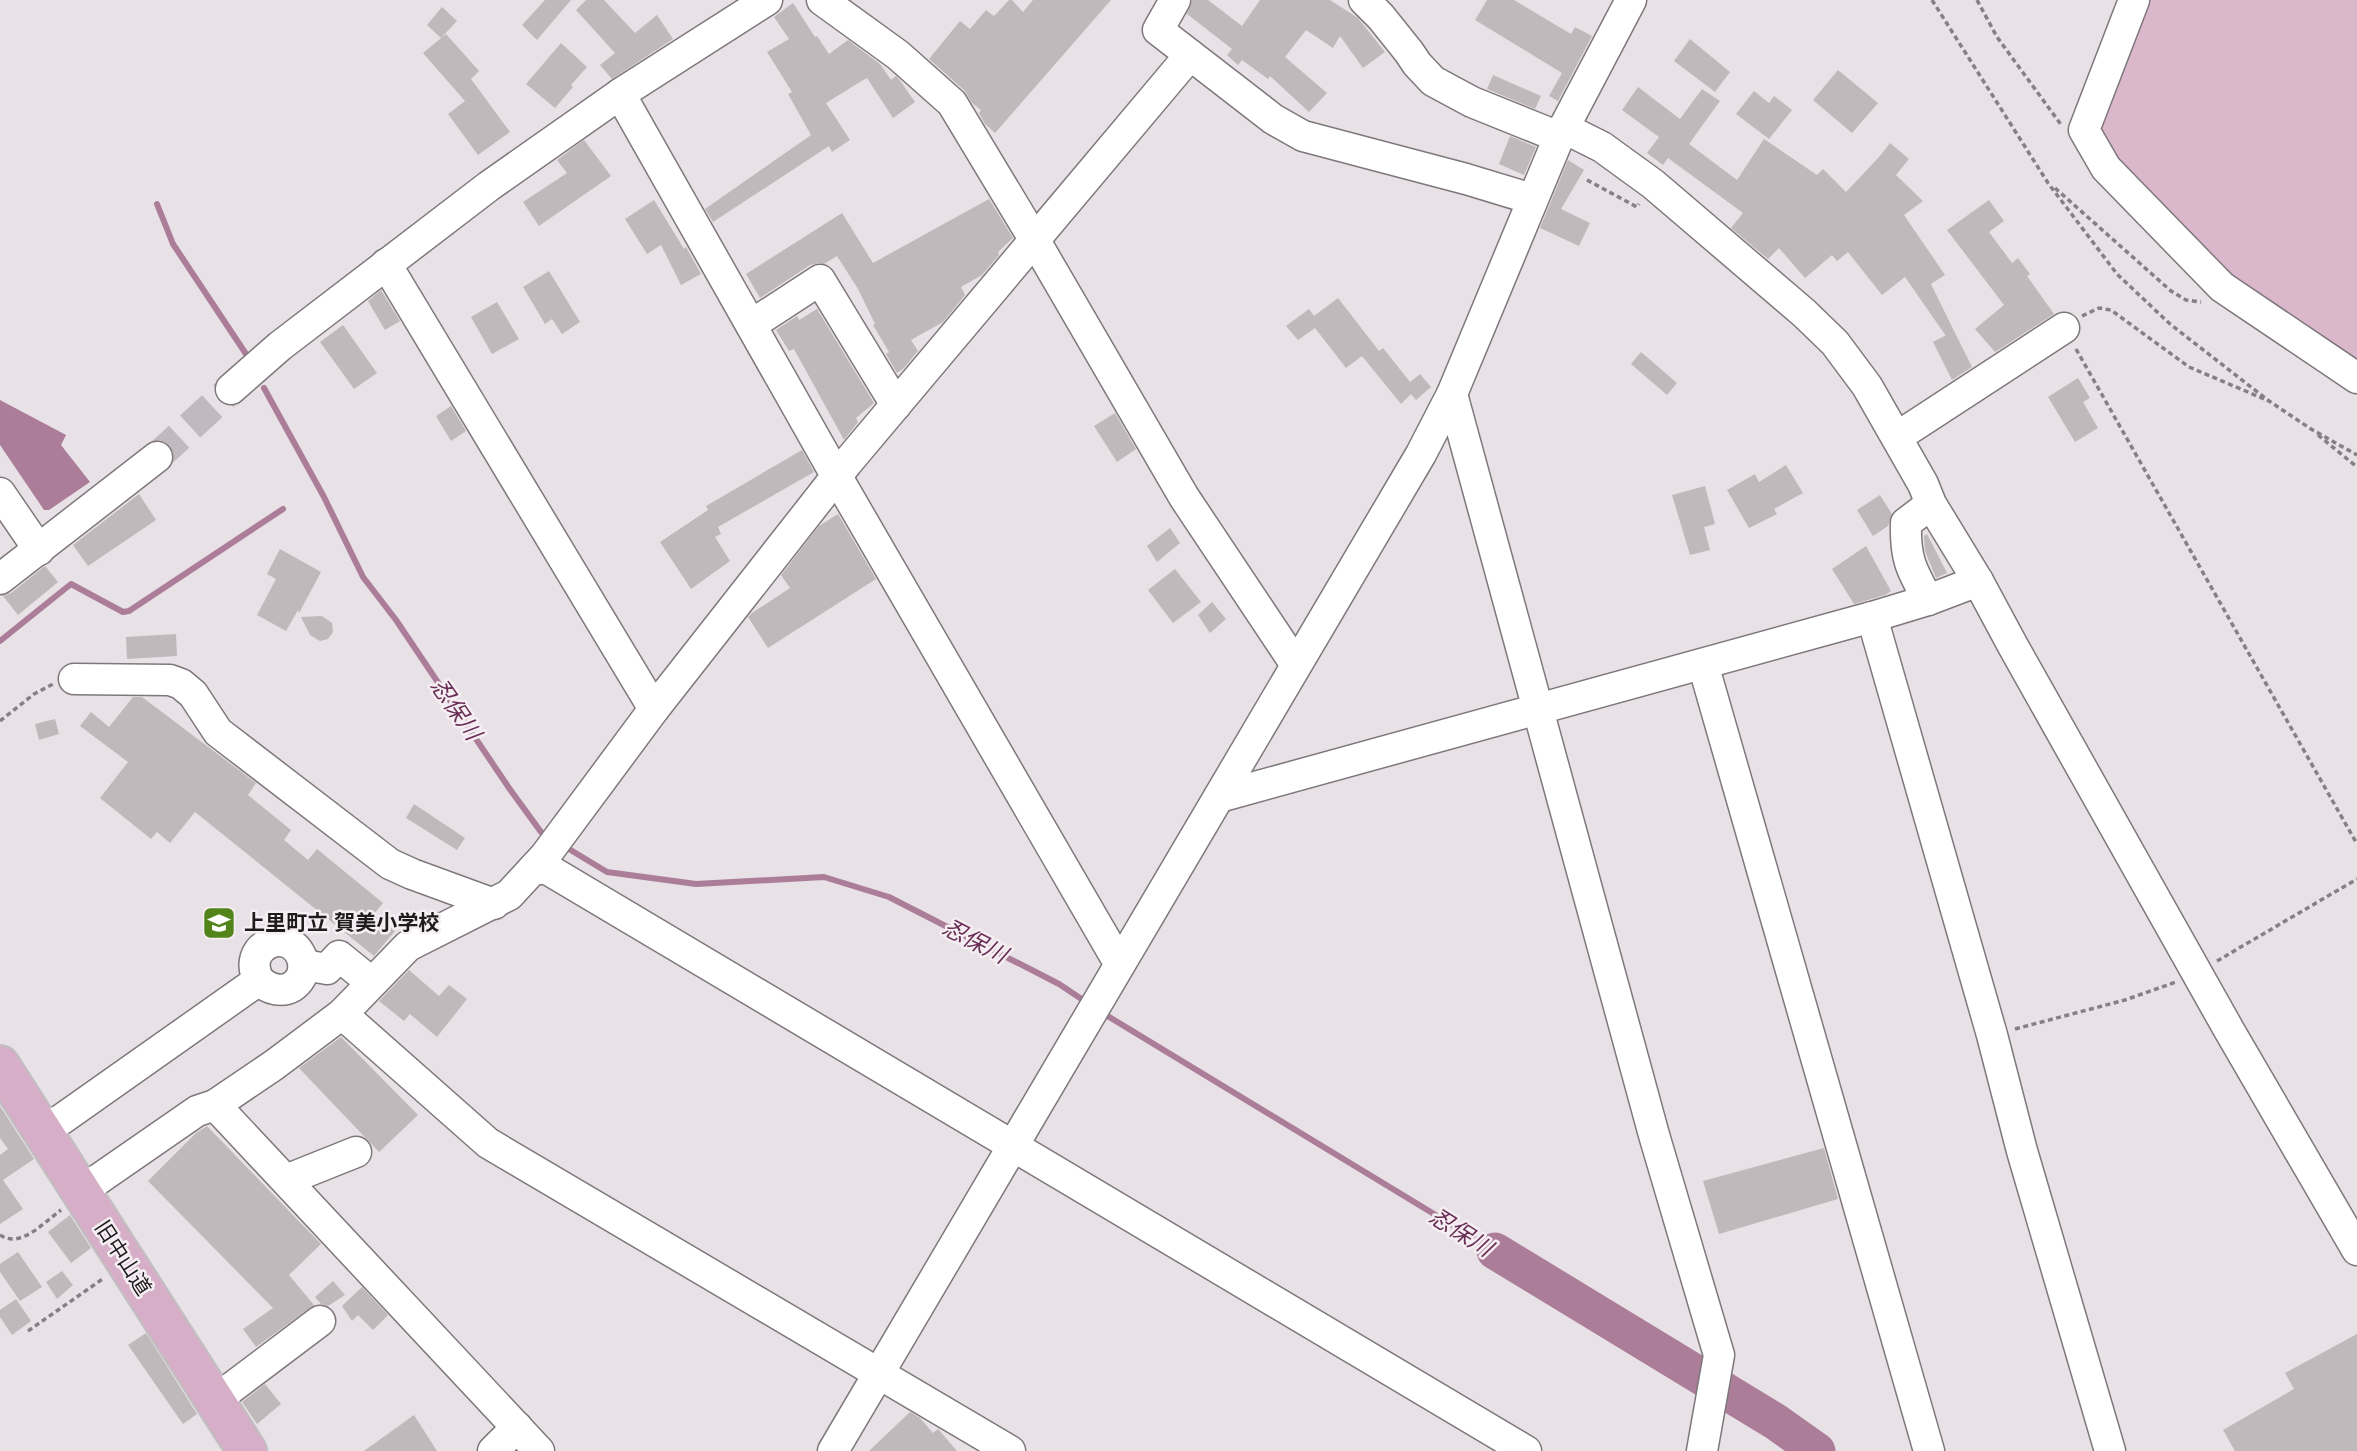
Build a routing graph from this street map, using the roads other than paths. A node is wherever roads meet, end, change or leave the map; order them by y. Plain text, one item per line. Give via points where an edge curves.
1 (767, 0) edge
2 (822, 0) edge
3 (1175, 0) edge
4 (1364, 0) edge
5 (1606, 0) edge
6 (1631, 0) edge
7 (2134, 0) edge
8 (1614, 34) junction
9 (1190, 55) junction
10 (620, 94) junction
11 (1561, 133) junction
12 (1531, 199) junction
13 (1034, 239) junction
14 (386, 264) junction
15 (751, 325) junction
16 (2064, 328) road end
17 (2357, 378) edge
18 (231, 389) tunnel mouth
19 (1452, 394) junction
20 (896, 405) junction
21 (1897, 437) junction
22 (157, 457) tunnel mouth
23 (836, 477) junction
24 (0, 493) edge
25 (1931, 504) junction
26 (39, 550) junction
27 (0, 579) edge
28 (1978, 581) junction
29 (1928, 600) junction
30 (1872, 617) junction
31 (1703, 664) junction
32 (1296, 665) junction
33 (64, 681) road end
34 (654, 709) junction
35 (1538, 709) junction
36 (1219, 797) junction
37 (549, 850) junction
38 (494, 904) junction
39 (1119, 963) junction
40 (303, 965) junction
41 (259, 980) junction
42 (371, 982) junction
43 (342, 1014) junction
44 (0, 1065) edge
45 (215, 1105) junction
46 (41, 1131) junction
47 (1012, 1146) junction
48 (356, 1152) dead end
49 (286, 1180) junction
50 (80, 1192) junction
51 (2357, 1251) edge
52 (320, 1321) dead end
53 (878, 1373) junction
54 (214, 1401) junction
55 (517, 1427) junction
56 (247, 1451) edge
57 (493, 1451) edge
58 (539, 1451) edge
59 (832, 1451) edge
60 (1010, 1451) edge
61 (1526, 1451) edge
62 (1702, 1451) edge
63 (1929, 1451) edge
64 (2110, 1451) edge

1 - 10 street
2 - 13 street via 898,55 951,103
3 - 9 street via 1158,30
4 - 11 street via 1433,81 1472,102
5 - 8 street
6 - 8 street
7 - 17 street via 2084,130 2106,168 2222,287
8 - 11 street
9 - 12 street via 1273,119 1303,136
9 - 13 street
10 - 14 street
10 - 15 street
11 - 12 street
11 - 21 street via 1602,147 1645,177 1804,313 1835,343
12 - 19 street
13 - 20 street
13 - 32 street via 1184,498
14 - 18 street
14 - 34 street
15 - 20 street via 820,280
15 - 23 street
16 - 21 street
19 - 32 street
19 - 35 street
20 - 23 street
21 - 25 street
22 - 26 street
23 - 34 street
23 - 39 street
24 - 26 street
25 - 28 street
25 - 29 street via 1906,523 1905,547
26 - 27 street
28 - 29 street
28 - 51 street
29 - 30 street
30 - 31 street
30 - 64 street
31 - 35 street
31 - 63 street
32 - 36 street
33 - 38 street via 170,680 181,684 218,732 390,864
34 - 37 street
35 - 36 street
35 - 62 street via 1719,1355
36 - 39 street
37 - 38 street via 509,895
37 - 47 street via 549,870
38 - 42 street via 408,946
39 - 47 street
40 - 41 street via 301,977 286,989 271,989
40 - 41 street via 295,947 282,941 270,943 260,949 255,960
40 - 42 street via 327,969 339,956
41 - 46 street
42 - 43 street
43 - 45 street
43 - 53 street via 488,1143
44 - 46 main road, 旧中山道
45 - 49 street
45 - 50 street via 197,1111
46 - 50 main road, 旧中山道
47 - 53 street
47 - 61 street
48 - 49 street
49 - 55 street
50 - 54 main road, 旧中山道
52 - 54 street
53 - 59 street
53 - 60 street
54 - 56 main road, 旧中山道
55 - 57 street
55 - 58 street

